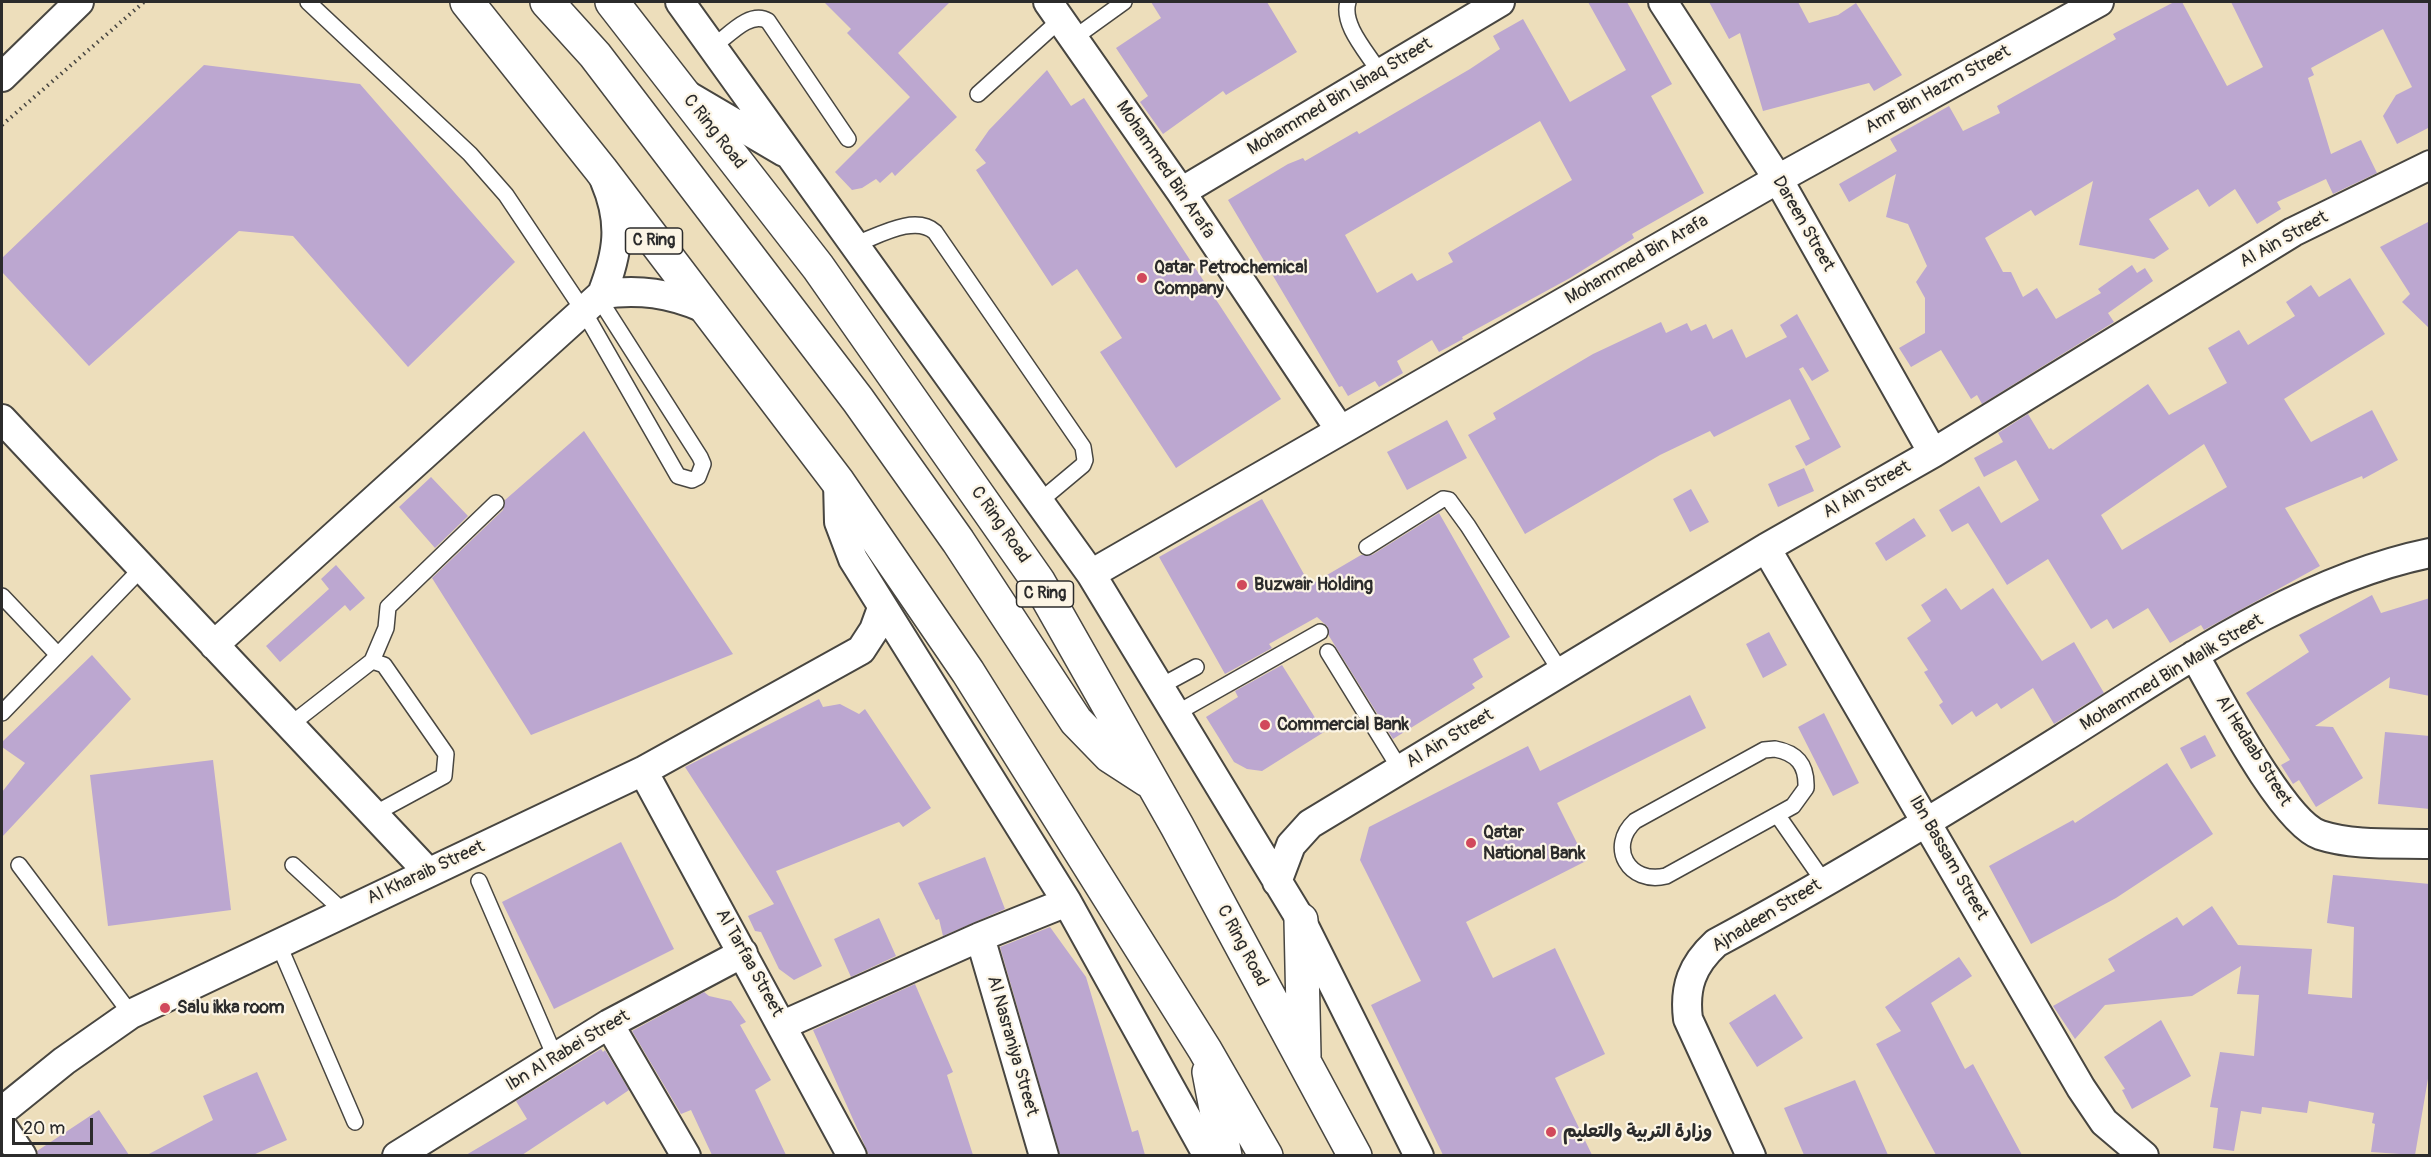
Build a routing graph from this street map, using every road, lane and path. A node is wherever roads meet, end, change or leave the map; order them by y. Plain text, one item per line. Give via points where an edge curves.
1 (79, 2) edge
2 (144, 2) edge
3 (308, 2) edge
4 (466, 2) edge
5 (547, 2) edge
6 (612, 2) edge
7 (680, 2) edge
8 (1124, 2) edge
9 (1348, 2) edge
10 (1500, 2) edge
11 (1663, 2) edge
12 (2099, 2) edge
13 (2057, 11) edge
14 (1061, 20) edge
15 (714, 46) junction
16 (1380, 73) junction
17 (2, 77) edge
18 (978, 94) dead end
19 (687, 95) junction
20 (2, 125) edge
21 (848, 139) dead end
22 (791, 156) junction
23 (2430, 165) edge
24 (601, 170) junction
25 (1778, 179) junction
26 (1181, 192) junction
27 (856, 244) junction
28 (594, 301) junction
29 (704, 308) junction
30 (2, 419) edge
31 (1340, 430) junction
32 (1933, 453) junction
33 (838, 482) junction
34 (1040, 501) junction
35 (496, 503) dead end
36 (1367, 547) dead end
37 (1766, 548) junction
38 (2430, 553) edge
39 (142, 568) junction
40 (1091, 574) junction
41 (2, 596) edge
42 (882, 608) junction
43 (1320, 632) dead end
44 (214, 645) junction
45 (861, 650) junction
46 (1328, 652) dead end
47 (58, 655) junction
48 (2194, 656) junction
49 (916, 659) junction
50 (372, 661) junction
51 (1196, 667) dead end
52 (968, 672) junction
53 (1561, 672) junction
54 (1159, 687) junction
55 (2, 713) edge
56 (1175, 714) junction
57 (290, 725) junction
58 (1400, 769) junction
59 (643, 771) junction
60 (1151, 783) junction
61 (374, 814) junction
62 (1778, 816) junction
63 (1928, 823) junction
64 (1310, 824) junction
65 (1246, 832) junction
66 (2430, 844) edge
67 (19, 865) dead end
68 (293, 865) dead end
69 (428, 872) junction
70 (479, 881) dead end
71 (1277, 882) junction
72 (1824, 882) junction
73 (1067, 902) junction
74 (344, 912) junction
75 (1301, 920) junction
76 (980, 936) junction
77 (278, 943) junction
78 (743, 953) junction
79 (131, 1014) junction
80 (609, 1024) junction
81 (783, 1025) junction
82 (1205, 1050) junction
83 (556, 1059) junction
84 (1304, 1061) junction
85 (2, 1111) edge
86 (355, 1122) dead end
87 (2, 1126) edge
88 (678, 1153) edge
89 (401, 1154) edge
90 (22, 1155) edge
91 (852, 1155) edge
92 (1044, 1155) edge
93 (1208, 1155) edge
94 (1225, 1155) edge
95 (1266, 1155) edge
96 (1355, 1155) edge
97 (1419, 1155) edge
98 (1751, 1155) edge
99 (2144, 1155) edge

1 - 17 street
2 - 20 path
3 - 28 lane via 489,174
4 - 24 highway, C Ring
5 - 60 highway via 596,55 858,400 958,541 1076,722 1110,756
6 - 19 highway, C Ring Road / C Ring
7 - 15 street
8 - 14 lane
9 - 16 lane via 1345,12 1349,24
10 - 16 street, Mohammed Bin Ishaq Street
11 - 25 street, Dareen Street
12 - 13 street, Amr Bin Hazm Street
13 - 25 street, Amr Bin Hazm Street
14 - 18 lane
14 - 26 street, Mohammed Bin Arafa
15 - 21 lane via 751,19 768,21
15 - 22 street
16 - 26 street, Mohammed Bin Ishaq Street
19 - 22 street
19 - 60 highway, C Ring Road / C Ring via 818,267 1038,581
22 - 27 street
23 - 32 street, Al Ain Street via 2293,232
24 - 28 street via 614,200 618,232 614,264
24 - 29 highway, C Ring
25 - 31 street, Mohammed Bin Arafa
25 - 32 street, Dareen Street
26 - 31 street, Mohammed Bin Arafa
27 - 34 street
27 - 34 lane via 915,224 930,227 939,237 1083,447 1083,465
28 - 28 lane via 678,476 692,480 698,477 703,464 700,457
28 - 29 street via 628,291 655,292
28 - 44 street
29 - 33 highway, C Ring
30 - 39 street
31 - 40 street, Mohammed Bin Arafa
32 - 37 street, Al Ain Street
33 - 42 street via 839,522 844,541
33 - 52 highway, C Ring
34 - 40 street
35 - 50 lane via 388,607 386,628
36 - 53 lane via 1443,499 1449,500
37 - 53 street, Al Ain Street
37 - 63 street, Ibn Bassam Street
38 - 48 street, Mohammed Bin Malik Street via 2329,583
39 - 44 street
39 - 47 lane
40 - 54 street
41 - 47 lane
42 - 45 street
42 - 49 street
43 - 56 lane
44 - 57 street
45 - 49 street
45 - 59 street, Al Kharaib Street
46 - 58 lane
47 - 55 lane
48 - 63 street, Mohammed Bin Malik Street
48 - 66 street, Al Hedaab Street via 2279,800 2299,821 2318,834 2343,840
49 - 52 street
49 - 73 street
50 - 57 lane
50 - 61 lane via 384,665 446,754 444,776
51 - 54 lane
52 - 82 highway, C Ring
53 - 58 street, Al Ain Street
54 - 56 street
56 - 65 street
57 - 61 street
58 - 64 street, Al Ain Street
59 - 69 street, Al Kharaib Street
59 - 78 street, Al Tarfaa Street
60 - 84 highway, C Ring Road / C Ring
61 - 69 street
62 - 62 lane via 1801,798 1806,776 1796,756 1776,748 1764,750 1635,821 1624,835 1622,853 1639,875 1666,876
62 - 72 lane
63 - 72 street, Ajnadeen Street
63 - 99 street, Ibn Bassam Street via 2081,1088 2104,1122
64 - 65 street, Al Ain Street via 1268,833
64 - 71 street, Al Ain Street via 1291,845
65 - 71 street
67 - 79 lane
68 - 74 lane
69 - 74 street, Al Kharaib Street
70 - 83 lane
71 - 75 street
72 - 98 street, Ajnadeen Street via 1716,943 1694,969 1688,985 1686,1002 1693,1035
73 - 76 street
73 - 93 street
74 - 77 street, Al Kharaib Street
75 - 84 highway
75 - 97 street
76 - 81 street
76 - 92 street, Al Nasraniya Street
77 - 79 street, Al Kharaib Street
77 - 86 lane
78 - 80 street, Ibn Al Rabei Street
78 - 81 street, Al Tarfaa Street
79 - 85 street, Al Kharaib Street
80 - 83 street, Ibn Al Rabei Street
80 - 88 street
81 - 91 street, Al Tarfaa Street
82 - 94 highway
82 - 95 highway, C Ring
83 - 89 street, Ibn Al Rabei Street
84 - 96 highway, C Ring Road / C Ring
87 - 90 street

